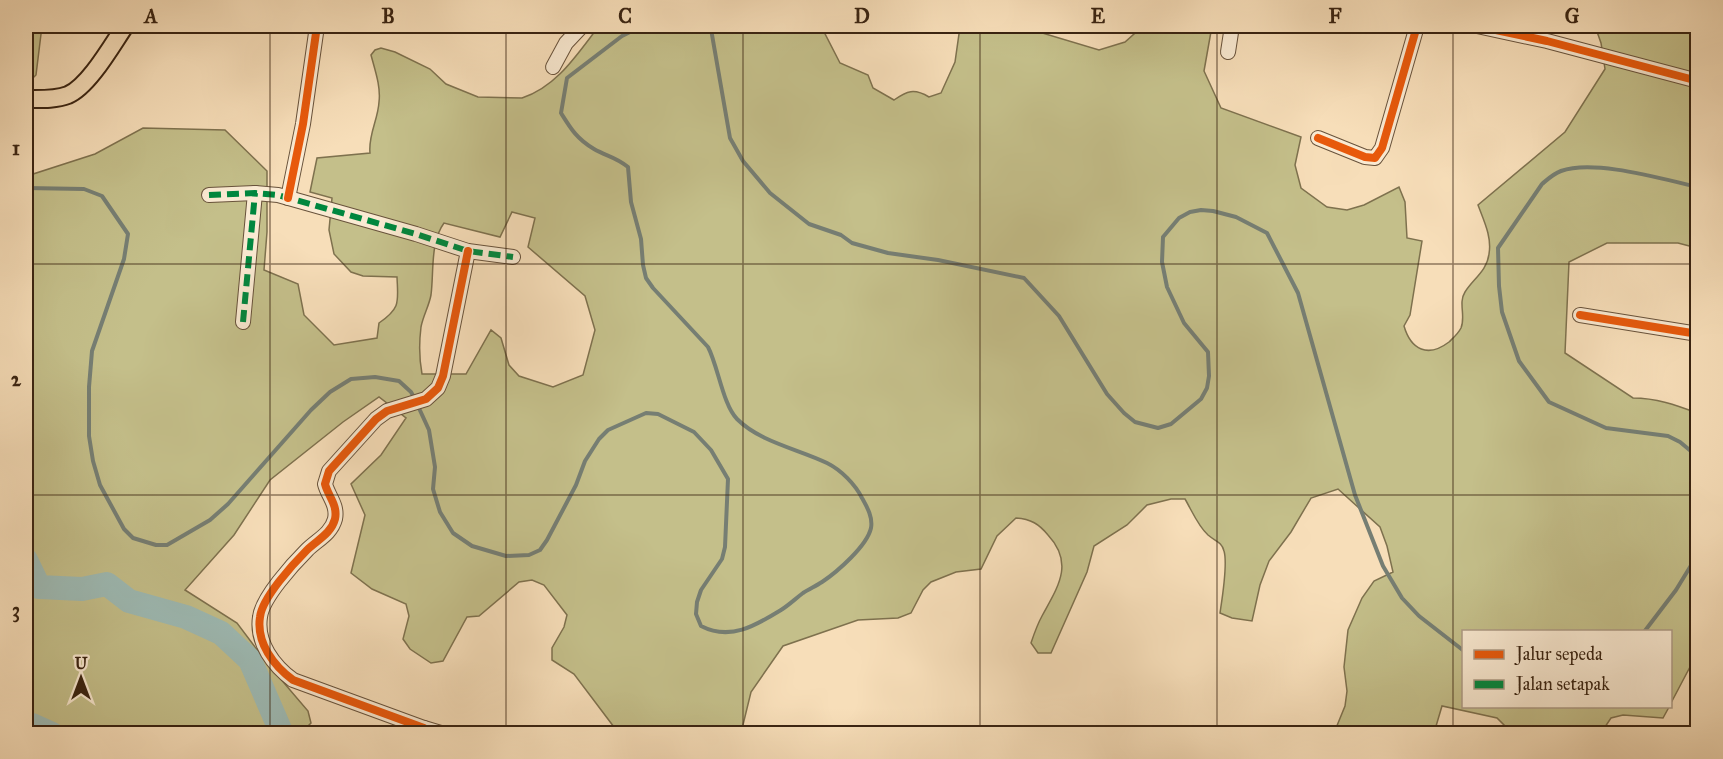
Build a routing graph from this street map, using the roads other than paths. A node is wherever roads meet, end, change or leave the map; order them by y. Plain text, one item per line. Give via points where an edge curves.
1 (125, 26) edge
2 (317, 26) edge
3 (581, 26) edge
4 (1232, 26) edge
5 (1417, 26) edge
6 (1477, 26) edge
7 (1228, 52) dead end
8 (553, 67) dead end
9 (1698, 81) edge
10 (30, 99) edge
11 (1318, 138) dead end
12 (255, 193) junction
13 (209, 195) dead end
14 (288, 198) junction
15 (468, 251) junction
16 (513, 257) dead end
17 (1580, 315) dead end
18 (243, 322) dead end
19 (1698, 334) edge
20 (423, 731) edge
21 (444, 734) edge

1 - 10 main road via 77,90 61,97
2 - 14 street
3 - 8 street
4 - 7 street
5 - 11 street via 1382,148 1375,158
6 - 9 street
12 - 13 street
12 - 14 street
12 - 18 street
14 - 15 street
15 - 16 street
15 - 20 street via 438,388 426,399 387,411 376,419 329,471 325,484 335,510 332,526 279,583 263,605 259,619 265,649 280,671 293,680
17 - 19 street
20 - 21 street

